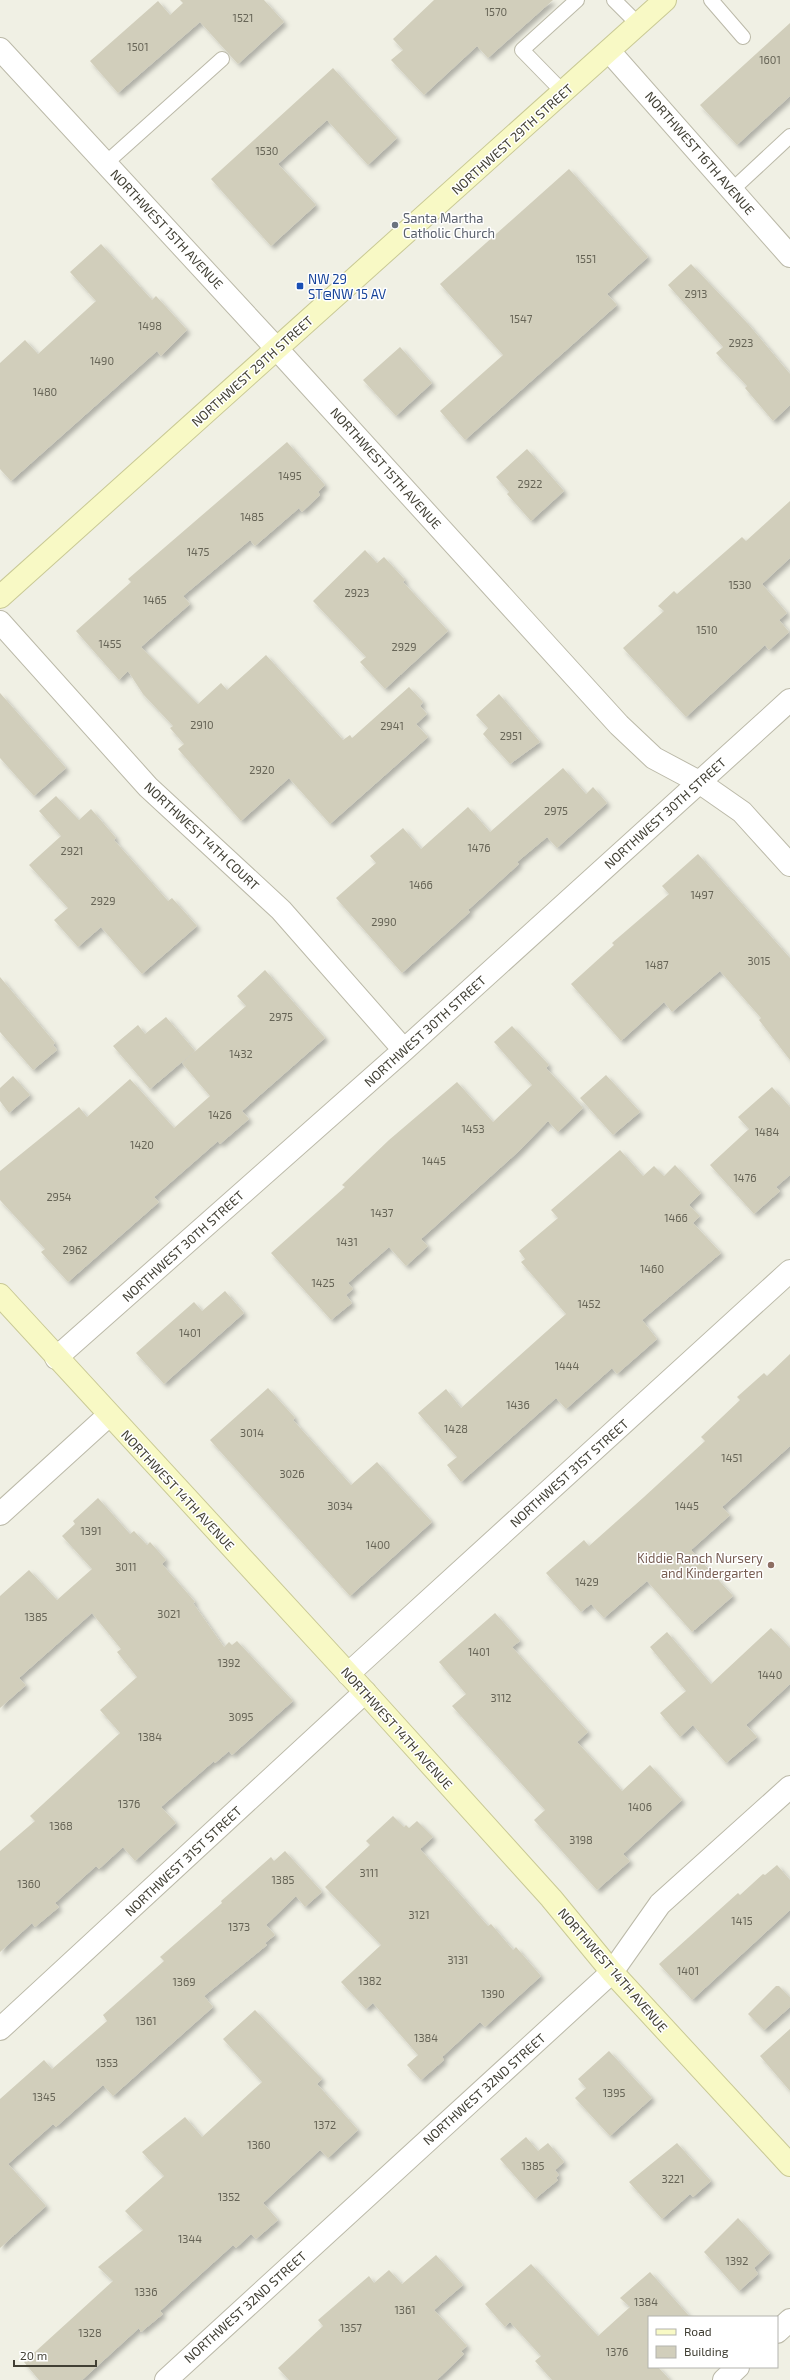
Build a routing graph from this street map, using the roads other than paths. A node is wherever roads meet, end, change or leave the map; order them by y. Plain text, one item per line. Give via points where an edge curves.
1 (577, 0) edge
2 (614, 0) edge
3 (665, 0) edge
4 (711, 0) edge
5 (638, 24) junction
6 (743, 37) dead end
7 (0, 49) edge
8 (609, 51) junction
9 (222, 59) dead end
10 (563, 92) junction
11 (790, 136) edge
12 (106, 163) junction
13 (732, 190) junction
14 (790, 256) edge
15 (278, 349) junction
16 (0, 597) edge
17 (0, 622) edge
18 (790, 700) edge
19 (699, 782) junction
20 (790, 865) edge
21 (404, 1050) junction
22 (790, 1271) edge
23 (0, 1295) edge
24 (56, 1358) junction
25 (109, 1416) junction
26 (0, 1514) edge
27 (348, 1674) junction
28 (365, 1692) junction
29 (790, 1787) edge
30 (612, 1972) junction
31 (0, 2029) edge
32 (790, 2165) edge
33 (790, 2320) edge
34 (778, 2331) edge
35 (737, 2368) edge
36 (166, 2380) edge
37 (724, 2380) edge

1 - 10 lane via 522,50
2 - 5 lane
3 - 5 street, NORTHWEST 29TH STREET
4 - 6 lane
5 - 8 street, NORTHWEST 29TH STREET
7 - 12 street, NORTHWEST 15TH AVENUE
8 - 10 street, NORTHWEST 29TH STREET
8 - 13 street, NORTHWEST 16TH AVENUE
9 - 12 lane
10 - 15 street, NORTHWEST 29TH STREET
11 - 13 lane
12 - 15 street, NORTHWEST 15TH AVENUE
13 - 14 street, NORTHWEST 16TH AVENUE
15 - 16 street, NORTHWEST 29TH STREET
15 - 19 street, NORTHWEST 15TH AVENUE via 619,725 654,758
17 - 21 street, NORTHWEST 14TH COURT via 148,787 281,910
18 - 19 street, NORTHWEST 30TH STREET
19 - 20 street, NORTHWEST 15TH AVENUE via 742,812
19 - 21 street, NORTHWEST 30TH STREET
21 - 24 street, NORTHWEST 30TH STREET
22 - 27 street, NORTHWEST 31ST STREET
23 - 24 street, NORTHWEST 14TH AVENUE
24 - 25 street, NORTHWEST 14TH AVENUE
25 - 26 street
25 - 27 street, NORTHWEST 14TH AVENUE
27 - 28 street, NORTHWEST 14TH AVENUE
28 - 30 street, NORTHWEST 14TH AVENUE via 551,1898
28 - 31 street, NORTHWEST 31ST STREET
29 - 30 street, NORTHWEST 32ND STREET via 660,1904
30 - 32 street, NORTHWEST 14TH AVENUE
30 - 36 street, NORTHWEST 32ND STREET
33 - 34 street
35 - 37 street

